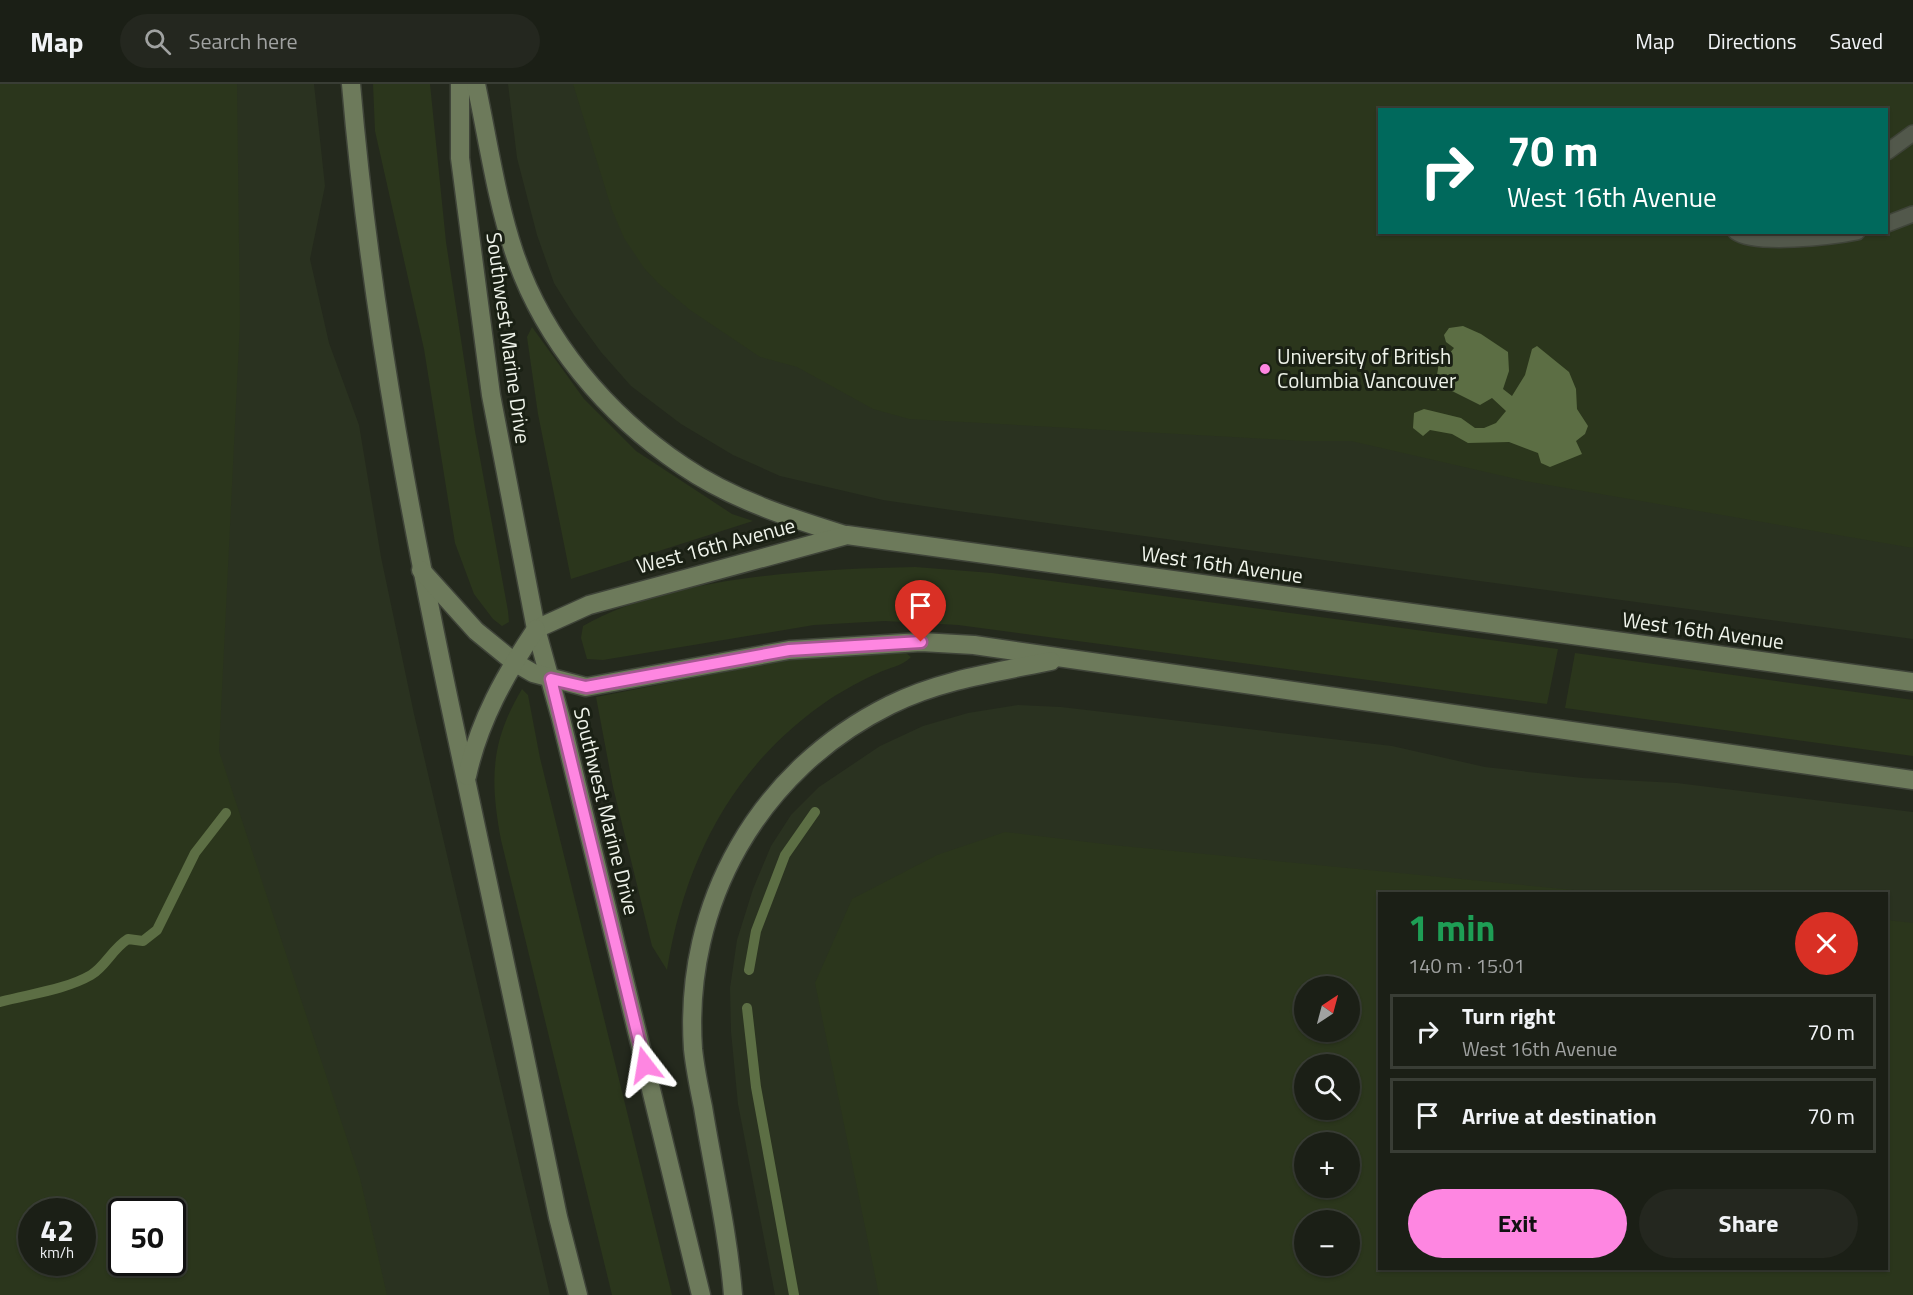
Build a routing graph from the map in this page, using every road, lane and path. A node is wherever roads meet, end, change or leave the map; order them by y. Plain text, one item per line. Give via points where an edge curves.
1 (351, 84) edge
2 (460, 84) edge
3 (476, 84) edge
4 (1913, 133) edge
5 (1888, 151) edge
6 (1913, 214) edge
7 (1888, 224) edge
8 (1743, 234) edge
9 (1842, 234) edge
10 (847, 536) junction
11 (421, 570) junction
12 (536, 629) junction
13 (1065, 658) junction
14 (514, 662) junction
15 (551, 679) junction
16 (1913, 682) edge
17 (1913, 780) edge
18 (466, 781) junction
19 (578, 1295) edge
20 (701, 1295) edge
21 (733, 1295) edge

1 - 11 main road via 378,328
2 - 12 main road, Southwest Marine Drive via 460,158 489,383
3 - 10 main road via 514,253 536,303 591,387 632,428 684,467 738,496
4 - 5 lane
6 - 7 lane
8 - 9 lane via 1799,240
10 - 12 main road, West 16th Avenue via 589,605
10 - 16 main road, West 16th Avenue
11 - 14 main road via 476,631
11 - 18 main road
12 - 14 main road
12 - 15 main road, Southwest Marine Drive
13 - 15 main road via 921,642 789,650 586,687
13 - 17 main road
13 - 21 main road via 965,678 892,704 861,721 793,775 768,801 735,852 707,919 692,1009 693,1051
14 - 15 main road
14 - 18 main road via 483,721
15 - 20 main road, Southwest Marine Drive
18 - 19 main road

